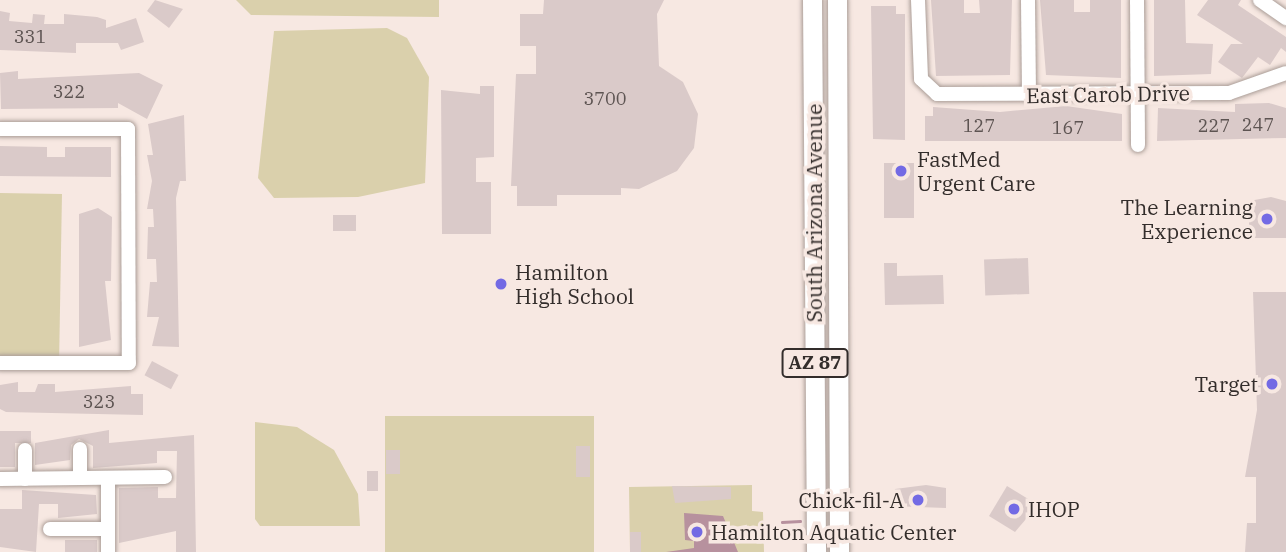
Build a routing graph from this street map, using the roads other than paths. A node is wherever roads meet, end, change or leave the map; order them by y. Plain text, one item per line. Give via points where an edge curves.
1 (812, 0) edge
2 (837, 0) edge
3 (918, 0) edge
4 (1028, 0) edge
5 (1138, 0) edge
6 (1260, 0) edge
7 (1286, 18) edge
8 (1286, 73) edge
9 (1138, 92) junction
10 (1029, 95) junction
11 (0, 130) edge
12 (1138, 145) dead end
13 (0, 363) edge
14 (80, 449) dead end
15 (25, 450) dead end
16 (165, 477) dead end
17 (80, 478) junction
18 (108, 478) junction
19 (0, 479) edge
20 (25, 479) junction
21 (50, 528) dead end
22 (108, 529) junction
23 (108, 552) edge
24 (816, 552) edge
25 (839, 552) edge

1 - 24 main road, South Arizona Avenue / AZ 87
2 - 25 main road, South Arizona Avenue / AZ 87
3 - 10 street, East Carob Drive via 919,68 927,90
4 - 10 street
5 - 9 street
6 - 7 street
8 - 9 street, East Carob Drive via 1229,93
9 - 10 street, East Carob Drive
9 - 12 street
11 - 13 street via 128,129 129,363
14 - 17 street
15 - 20 street
16 - 18 street
17 - 18 street
17 - 20 street
18 - 22 street
19 - 20 street
21 - 22 street
22 - 23 street

